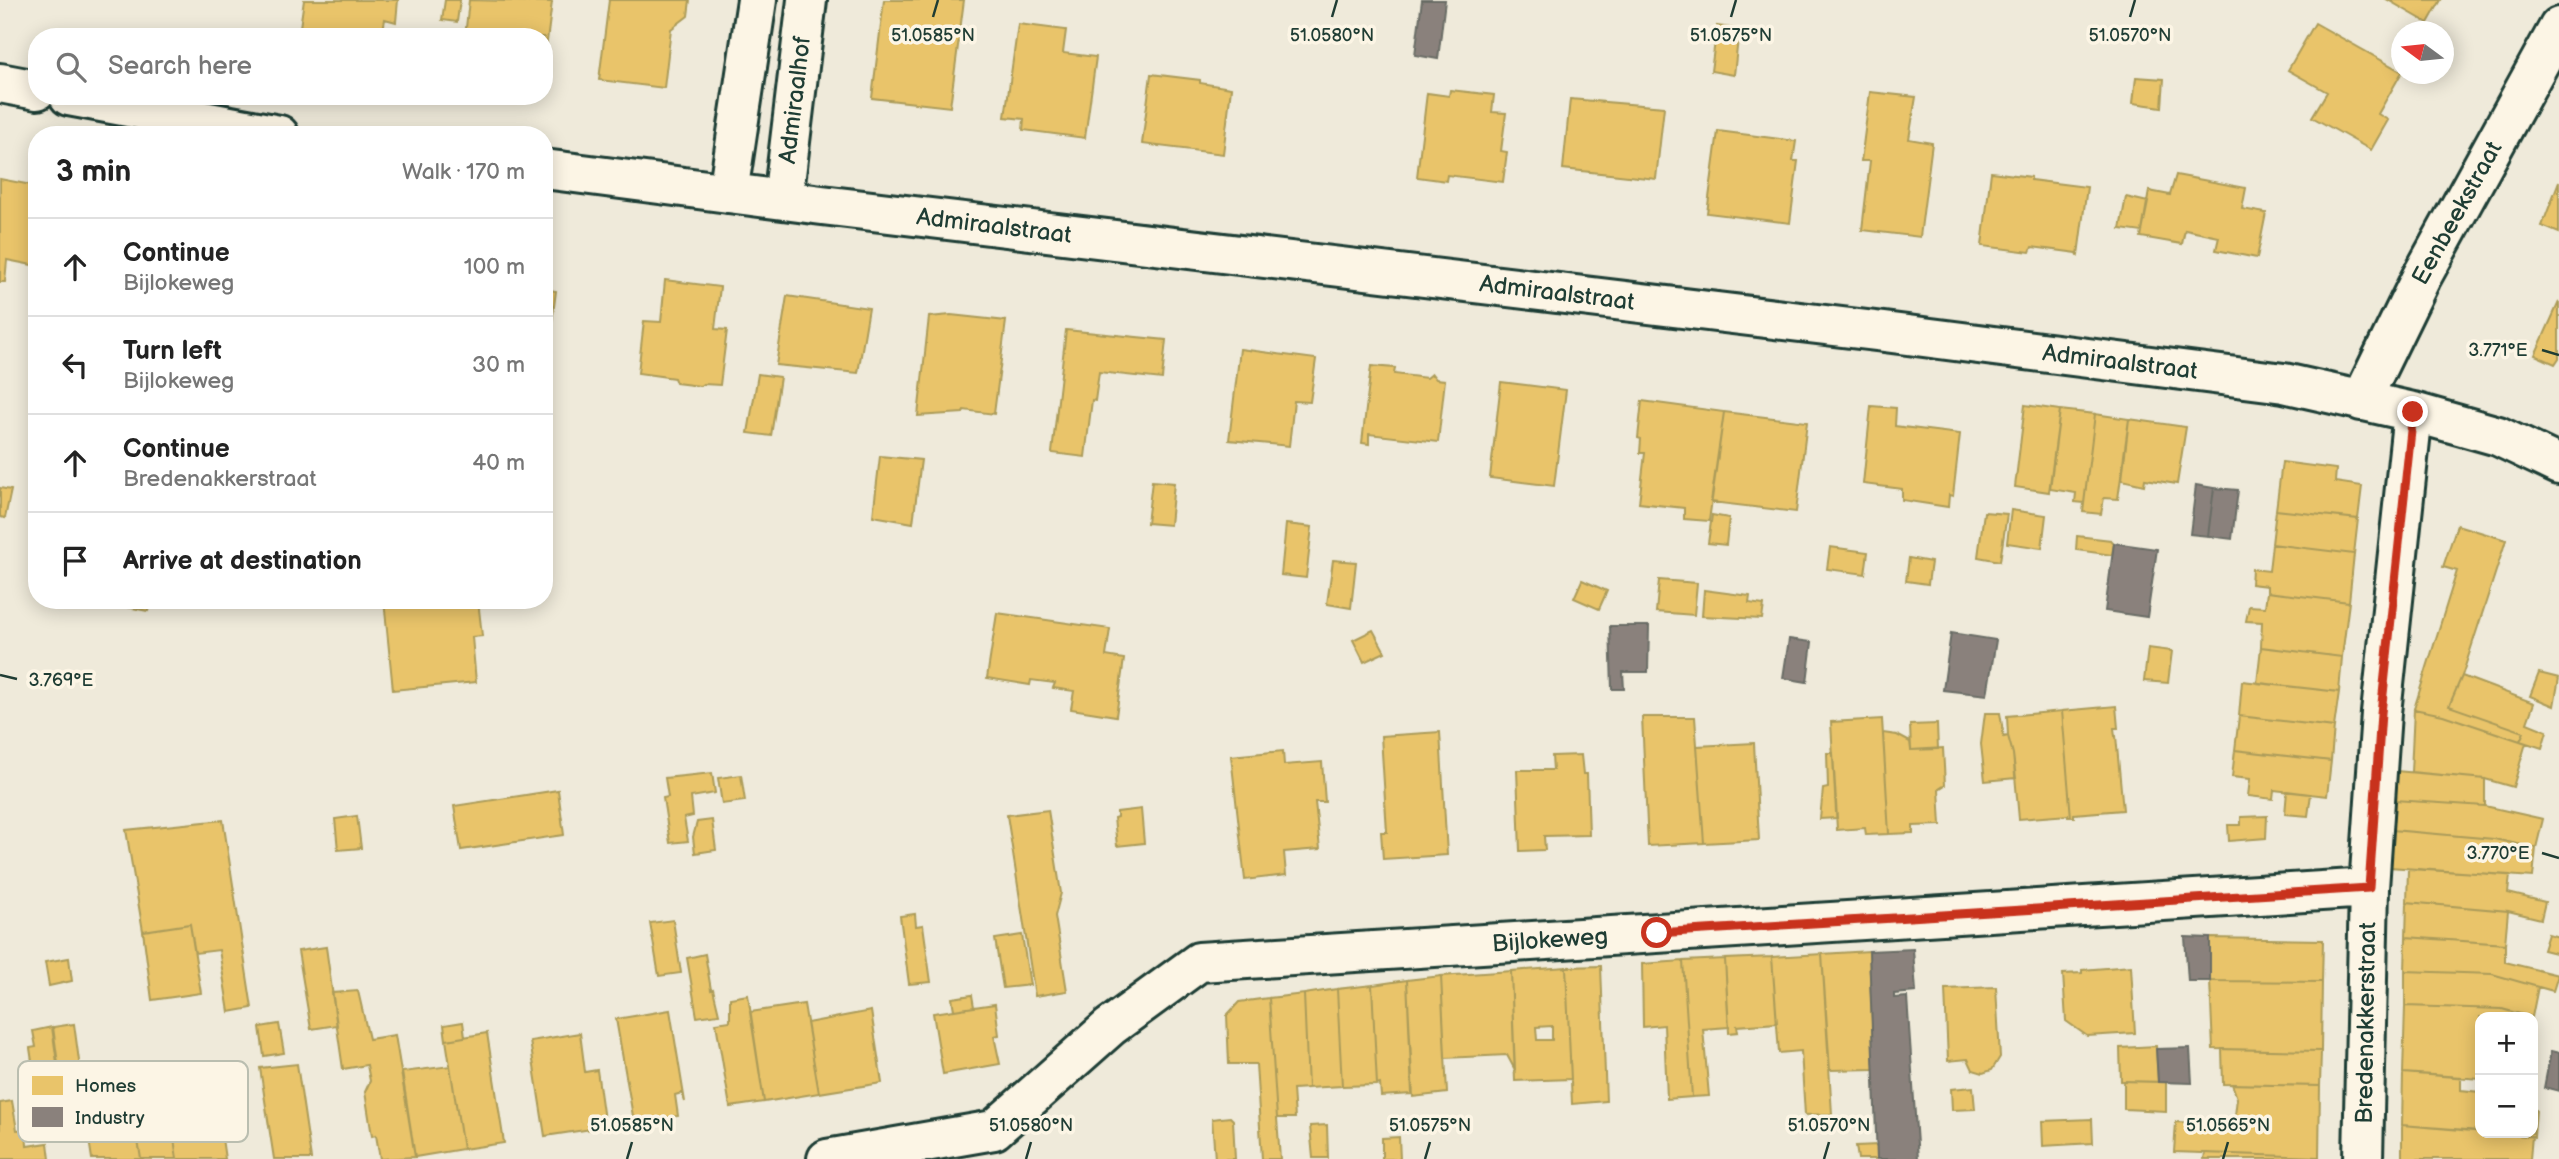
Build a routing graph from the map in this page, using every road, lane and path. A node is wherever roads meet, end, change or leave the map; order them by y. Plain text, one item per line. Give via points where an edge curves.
1 (757, 0) edge
2 (807, 0) edge
3 (2559, 27) edge
4 (0, 83) edge
5 (28, 88) edge
6 (117, 105) edge
7 (231, 126) edge
8 (553, 170) edge
9 (728, 192) junction
10 (783, 200) junction
11 (2361, 401) junction
12 (2413, 412) junction
13 (2559, 465) edge
14 (2369, 888) junction
15 (828, 1159) edge
16 (2363, 1159) edge

1 - 9 street, Admiraalhof
2 - 10 street, Admiraalhof
3 - 11 street, Eenbeekstraat via 2421,278
4 - 5 street
6 - 7 street
8 - 9 street, Admiraalstraat
9 - 10 street, Admiraalstraat
10 - 11 street, Admiraalstraat via 2091,358 2284,383
11 - 12 street, Admiraalstraat
12 - 13 street, Admiraalstraat via 2498,436
12 - 14 street via 2381,713
14 - 15 street, Bijlokeweg via 1199,962 1110,1027 994,1130
14 - 16 street, Bredenakkerstraat

